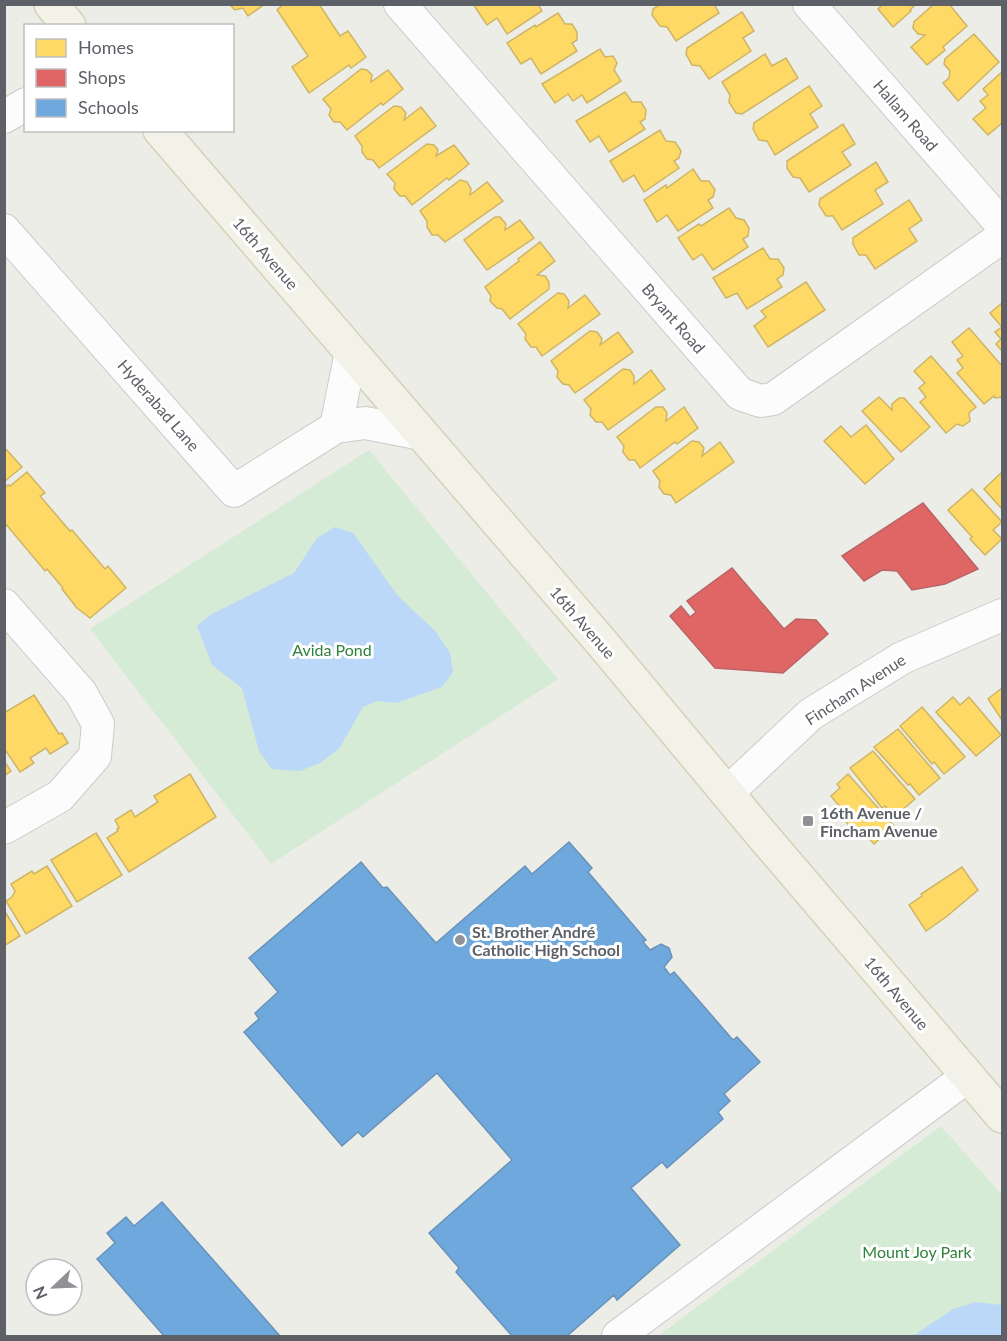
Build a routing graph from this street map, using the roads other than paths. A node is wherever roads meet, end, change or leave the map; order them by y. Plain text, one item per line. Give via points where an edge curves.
1 (51, 4) edge
2 (400, 4) edge
3 (809, 4) edge
4 (67, 24) edge
5 (24, 105) edge
6 (4, 117) edge
7 (162, 132) edge
8 (1002, 225) edge
9 (4, 230) edge
10 (1002, 237) edge
11 (351, 352) junction
12 (336, 427) junction
13 (422, 435) junction
14 (4, 605) edge
15 (1002, 615) edge
16 (727, 794) junction
17 (4, 828) edge
18 (968, 1076) junction
19 (1002, 1116) edge
20 (618, 1336) edge

1 - 4 main road
2 - 10 street, Bryant Road via 740,394 761,401 773,399
3 - 8 street, Hallam Road
5 - 6 street
7 - 11 main road, 16th Avenue
9 - 12 street, Hyderabad Lane via 234,491
11 - 12 street
11 - 13 main road, 16th Avenue
12 - 13 street, Hyderabad Lane via 365,423
13 - 16 main road, 16th Avenue
14 - 17 street via 81,693 98,723 95,756 60,796
15 - 16 street, Fincham Avenue via 902,658 811,714
16 - 18 main road, 16th Avenue
18 - 19 main road, 16th Avenue
18 - 20 street

